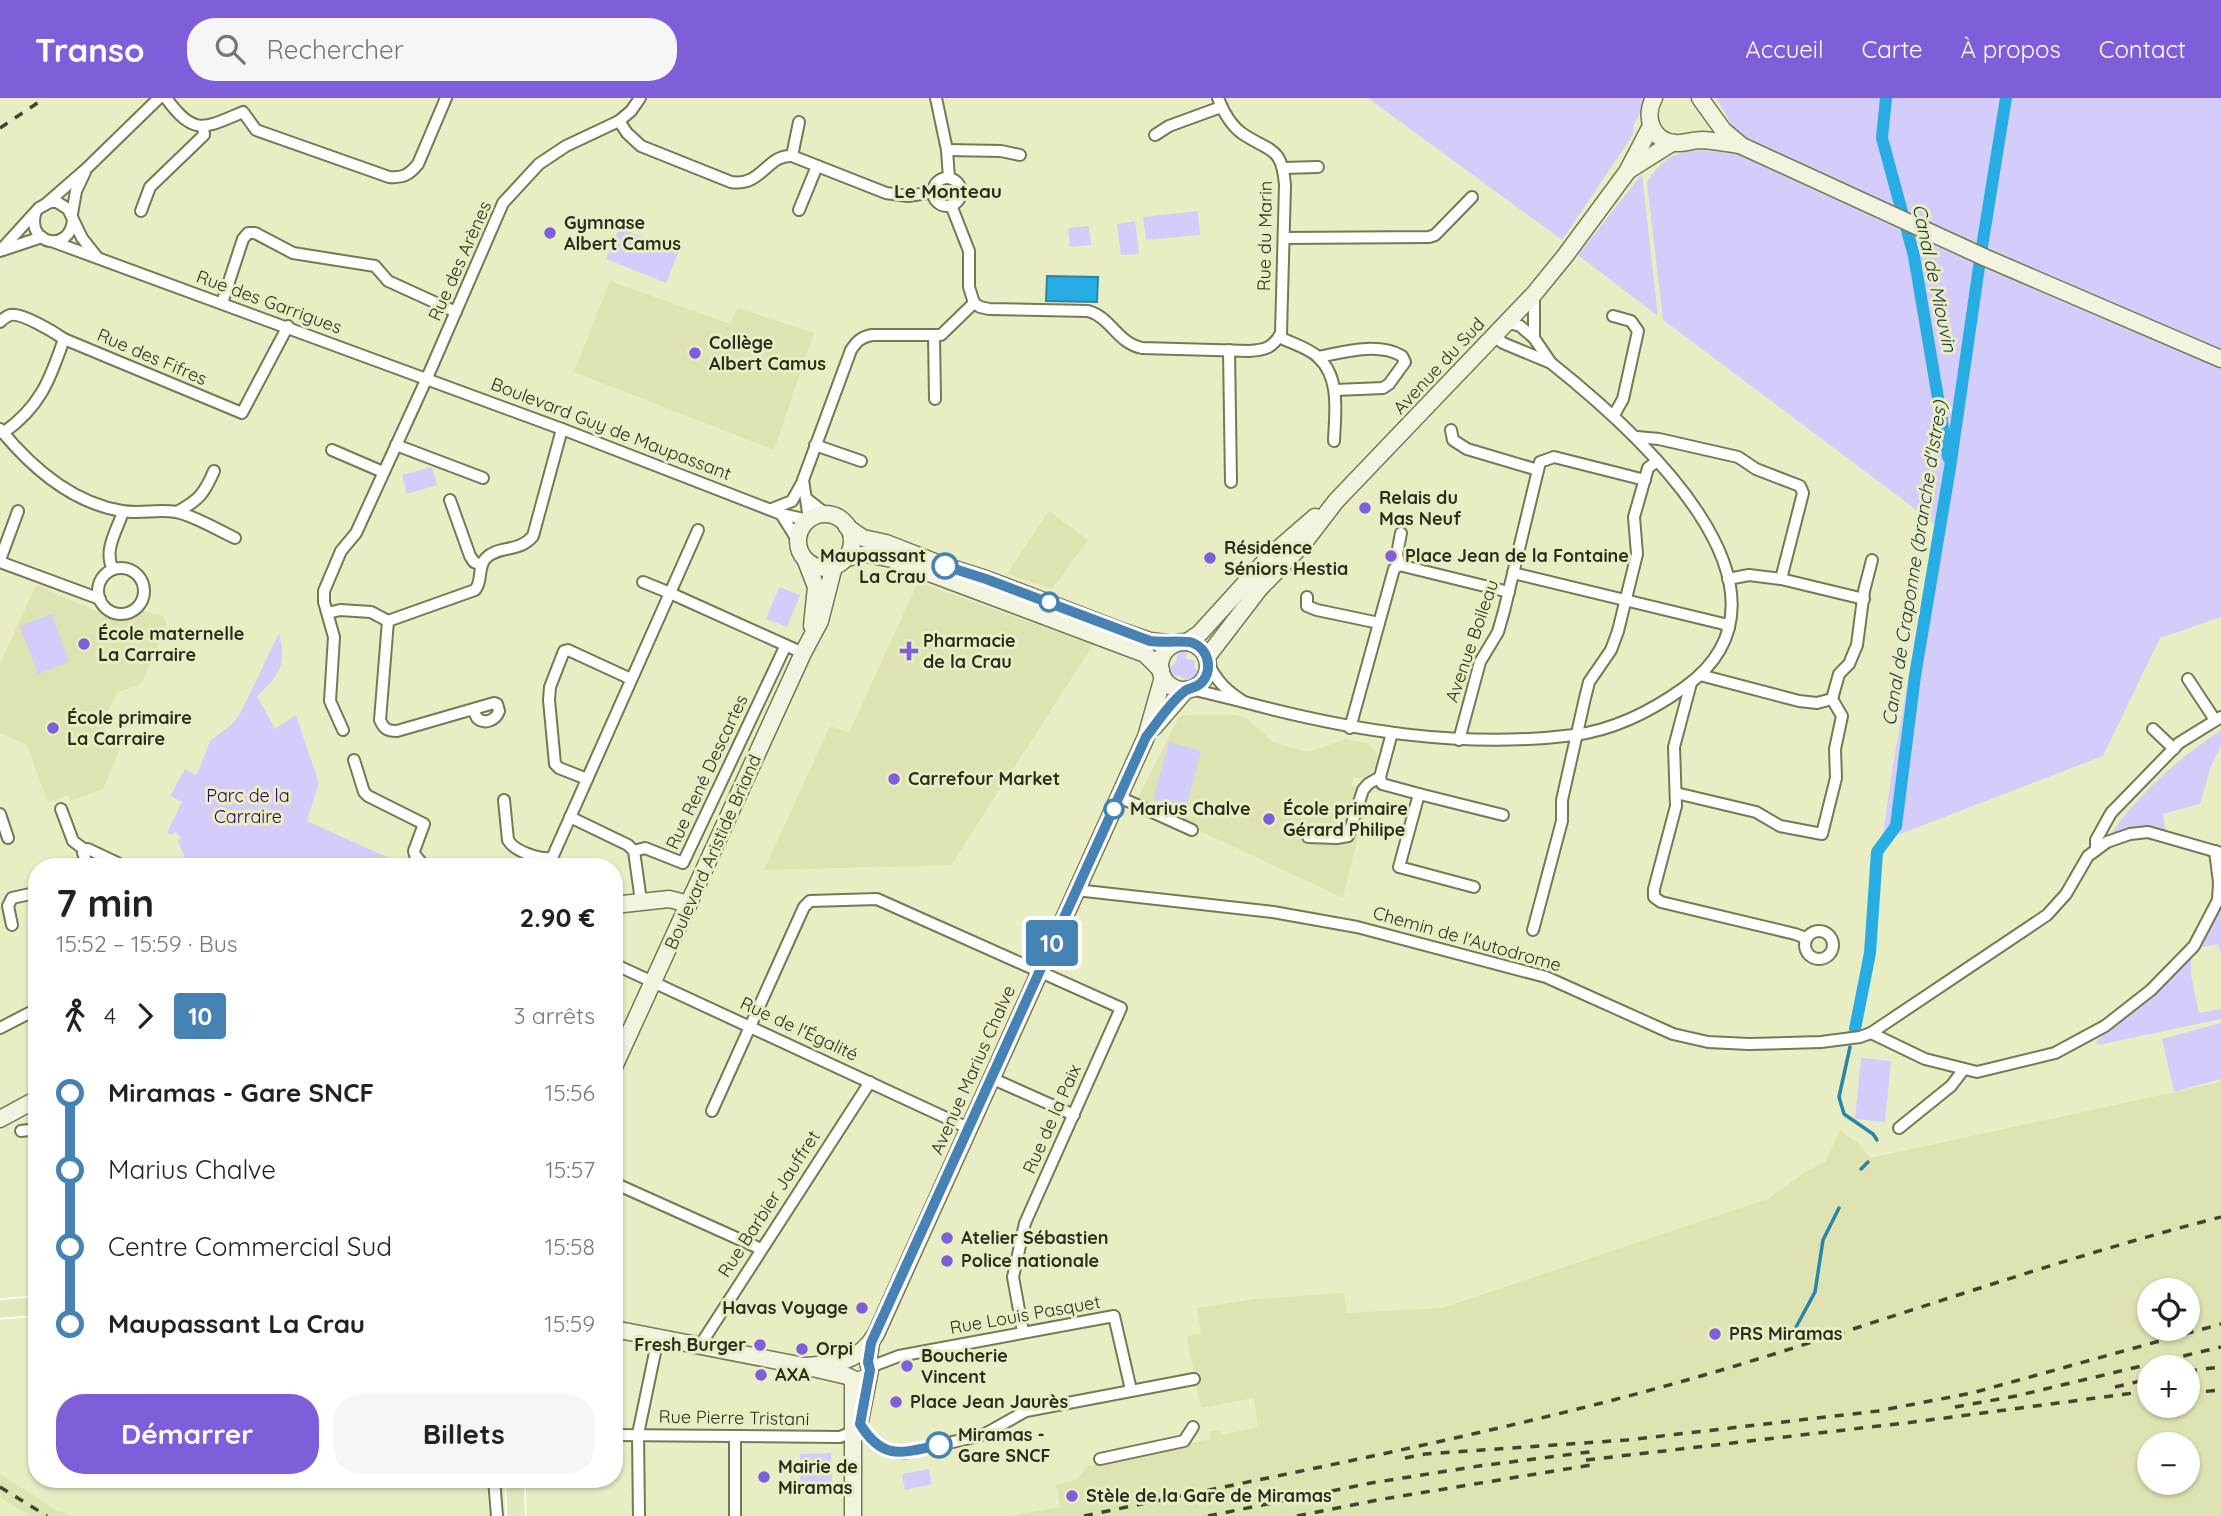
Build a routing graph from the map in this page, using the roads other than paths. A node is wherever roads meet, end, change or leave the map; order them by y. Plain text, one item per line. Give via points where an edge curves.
1 (159, 98) edge
2 (166, 98) edge
3 (246, 98) edge
4 (446, 98) edge
5 (640, 98) edge
6 (936, 98) edge
7 (1654, 98) edge
8 (1702, 101) edge
9 (1220, 103) edge
10 (243, 112) junction
11 (619, 121) junction
12 (799, 122) dead end
13 (1651, 126) junction
14 (203, 127) junction
15 (1155, 135) dead end
16 (1691, 140) junction
17 (1672, 143) junction
18 (1742, 146) junction
19 (947, 150) junction
20 (1020, 155) dead end
21 (792, 156) junction
22 (817, 166) junction
23 (1318, 167) dead end
24 (1283, 168) junction
25 (86, 169) junction
26 (1627, 172) junction
27 (949, 178) junction
28 (933, 192) junction
29 (1472, 197) dead end
30 (47, 203) junction
31 (951, 205) junction
32 (799, 210) dead end
33 (141, 211) dead end
34 (35, 214) junction
35 (72, 217) junction
36 (41, 237) junction
37 (1283, 238) junction
38 (54, 242) junction
39 (0, 251) edge
40 (99, 259) junction
41 (1534, 294) junction
42 (222, 303) junction
43 (974, 303) junction
44 (456, 312) junction
45 (1613, 316) dead end
46 (0, 322) edge
47 (1507, 322) junction
48 (288, 326) junction
49 (934, 335) junction
50 (1494, 336) junction
51 (1279, 337) junction
52 (1534, 338) junction
53 (64, 339) junction
54 (1229, 350) junction
55 (1318, 356) junction
56 (2221, 359) edge
57 (1551, 363) junction
58 (427, 378) junction
59 (1335, 390) junction
60 (935, 399) dead end
61 (1614, 415) junction
62 (562, 429) junction
63 (1451, 430) dead end
64 (2, 431) edge
65 (1637, 437) junction
66 (1334, 442) dead end
67 (396, 445) junction
68 (815, 445) junction
69 (332, 450) dead end
70 (861, 461) dead end
71 (1657, 461) junction
72 (1538, 470) junction
73 (214, 471) dead end
74 (383, 472) junction
75 (483, 478) dead end
76 (803, 480) junction
77 (1645, 480) junction
78 (1230, 482) dead end
79 (807, 499) junction
80 (450, 500) dead end
81 (1336, 501) junction
82 (18, 511) dead end
83 (123, 512) junction
84 (177, 512) junction
85 (777, 512) junction
86 (826, 514) junction
87 (808, 520) junction
88 (848, 527) junction
89 (698, 530) dead end
90 (1401, 533) dead end
91 (235, 538) dead end
92 (798, 541) junction
93 (1872, 560) dead end
94 (0, 561) edge
95 (806, 561) junction
96 (840, 562) junction
97 (481, 565) junction
98 (1399, 565) junction
99 (113, 569) junction
100 (1513, 573) junction
101 (1728, 579) junction
102 (1781, 579) junction
103 (643, 582) dead end
104 (1508, 592) junction
105 (670, 593) junction
106 (1307, 597) dead end
107 (100, 599) junction
108 (1864, 599) junction
109 (1626, 601) junction
110 (328, 613) junction
111 (388, 621) junction
112 (1379, 623) junction
113 (1729, 628) junction
114 (811, 636) junction
115 (1181, 643) junction
116 (785, 647) junction
117 (803, 653) junction
118 (1208, 660) junction
119 (1162, 673) junction
120 (631, 679) junction
121 (1695, 679) junction
122 (2188, 679) dead end
123 (1189, 689) junction
124 (1832, 699) junction
125 (1244, 702) junction
126 (473, 709) dead end
127 (2218, 719) edge
128 (1350, 727) junction
129 (2153, 729) dead end
130 (344, 730) dead end
131 (1392, 733) junction
132 (1576, 735) junction
133 (1146, 737) junction
134 (1459, 740) junction
135 (2174, 748) junction
136 (354, 760) dead end
137 (1380, 777) junction
138 (587, 779) junction
139 (1419, 793) junction
140 (1676, 793) junction
141 (1119, 797) junction
142 (504, 800) dead end
143 (61, 809) dead end
144 (0, 814) edge
145 (1503, 815) dead end
146 (570, 817) junction
147 (1192, 830) dead end
148 (1308, 837) dead end
149 (8, 838) dead end
150 (85, 850) junction
151 (2096, 850) junction
152 (634, 851) junction
153 (2218, 852) edge
154 (85, 858) edge
155 (108, 858) edge
156 (418, 858) edge
157 (539, 858) edge
158 (551, 858) edge
159 (1474, 887) dead end
160 (1076, 890) junction
161 (28, 894) edge
162 (641, 901) junction
163 (623, 904) edge
164 (689, 904) junction
165 (12, 925) dead end
166 (1533, 930) dead end
167 (1806, 939) dead end
168 (623, 968) edge
169 (1039, 971) junction
170 (654, 981) junction
171 (28, 1014) edge
172 (751, 1026) junction
173 (0, 1028) edge
174 (1871, 1032) junction
175 (623, 1048) edge
176 (1964, 1069) junction
177 (991, 1078) junction
178 (870, 1082) junction
179 (28, 1104) edge
180 (712, 1111) dead end
181 (1074, 1115) junction
182 (0, 1119) edge
183 (968, 1128) junction
184 (1899, 1128) dead end
185 (28, 1130) edge
186 (21, 1131) dead end
187 (623, 1186) edge
188 (761, 1249) junction
189 (28, 1307) edge
190 (0, 1309) edge
191 (623, 1331) edge
192 (1023, 1332) junction
193 (657, 1338) junction
194 (699, 1347) junction
195 (858, 1369) junction
196 (1194, 1379) dead end
197 (1131, 1390) junction
198 (1194, 1427) dead end
199 (855, 1433) junction
200 (638, 1434) junction
201 (623, 1435) edge
202 (735, 1436) junction
203 (1100, 1459) dead end
204 (495, 1488) edge
205 (515, 1488) edge
206 (497, 1516) edge
207 (516, 1516) edge
208 (639, 1516) edge
209 (735, 1516) edge
210 (853, 1516) edge

1 - 25 street
2 - 14 street via 190,124
3 - 10 street
4 - 10 street via 418,164 401,177 389,177 256,130
5 - 11 street, Rue des Arènes
6 - 19 street
7 - 13 main road via 1649,108
8 - 16 main road via 1706,118
8 - 18 main road via 1723,130
9 - 15 street
9 - 24 street, Rue du Marin via 1241,133 1275,152
10 - 14 street
11 - 21 street via 642,146 731,182 751,181 779,158
11 - 44 street, Rue des Arènes via 566,146 539,164 516,188 503,204
12 - 21 street
13 - 17 main road
13 - 26 main road
14 - 33 street via 204,135 150,187
16 - 17 main road
16 - 18 main road
17 - 26 main road
18 - 56 main road
19 - 20 street
19 - 27 street
21 - 22 street
22 - 28 street via 886,192 908,196
22 - 32 street
23 - 24 street
24 - 37 street, Rue du Marin
25 - 30 street
25 - 35 street
26 - 41 main road, Avenue du Sud
27 - 28 street via 939,181
27 - 31 street via 958,182 961,191
28 - 31 street via 939,203
29 - 37 street via 1429,237
30 - 34 street
30 - 35 street via 63,205
31 - 43 street via 969,251
34 - 36 street via 34,227
34 - 39 street
35 - 38 street via 73,226 66,237
35 - 40 street
36 - 38 street
36 - 39 street
37 - 51 street, Rue du Marin
38 - 40 street, Rue des Garrigues
40 - 42 street, Rue des Garrigues
41 - 47 main road, Avenue du Sud
41 - 52 street
42 - 44 street via 243,239 255,233 293,253 374,266 387,281
42 - 48 street, Rue des Garrigues
43 - 49 street via 948,330
43 - 54 street via 989,309 1099,314 1131,346
44 - 58 street, Rue des Arènes
45 - 61 street via 1631,321 1638,331 1623,398
46 - 53 street via 13,314
47 - 50 main road, Avenue du Sud
47 - 52 street
48 - 53 street, Rue des Fifres via 242,413
48 - 58 street, Rue des Garrigues
49 - 60 street
49 - 68 street via 872,335 856,342
50 - 57 street
50 - 81 main road, Avenue du Sud
51 - 54 street via 1264,350
51 - 55 street
52 - 57 street
53 - 64 street via 33,408
54 - 78 street
55 - 59 street
55 - 59 street via 1388,351 1405,362 1383,388
57 - 61 street
58 - 62 street, Boulevard Guy de Maupassant
58 - 67 street, Rue des Arènes
59 - 66 street
61 - 65 street
62 - 85 street, Boulevard Guy de Maupassant
62 - 97 street via 533,536 526,545 491,555
63 - 72 street via 1453,440 1467,449
64 - 83 street via 46,476 77,496
65 - 71 street
65 - 102 street via 1738,457 1800,486 1803,493
67 - 74 street, Rue des Arènes
67 - 75 street
68 - 70 street
68 - 76 street
69 - 74 street
71 - 77 street via 1648,468
71 - 101 street via 1701,516 1723,556
72 - 77 street via 1540,462 1554,457
72 - 100 street, Avenue Boileau
73 - 84 street via 204,493
74 - 110 street, Rue des Arènes via 324,591
76 - 79 street
76 - 85 street via 792,501
77 - 109 street via 1634,517 1637,554
79 - 86 street
79 - 87 street
80 - 97 street via 470,556
81 - 115 main road, Avenue du Sud via 1270,556 1200,633
81 - 118 main road, Avenue du Sud via 1260,588
82 - 94 street
83 - 84 street
83 - 99 street via 109,553
84 - 91 street
85 - 87 street
85 - 92 street
86 - 87 main road
86 - 88 main road
87 - 92 main road
88 - 96 main road via 851,546
88 - 115 main road via 863,538 1124,632 1150,641
89 - 105 street
90 - 98 street
92 - 95 main road
93 - 108 street
94 - 107 street
95 - 96 main road via 819,567
95 - 114 main road, Boulevard Aristide Briand via 816,587
96 - 114 main road, Boulevard Aristide Briand
96 - 119 main road via 867,554 892,559 1144,654
97 - 111 street via 475,590
98 - 104 street
98 - 112 street
99 - 107 street via 102,578
99 - 107 street via 135,573 143,585 142,600 132,611 117,613
100 - 104 street, Avenue Boileau
100 - 109 street
101 - 102 street via 1749,575
101 - 113 street
102 - 108 street
103 - 105 street
104 - 134 street, Avenue Boileau via 1498,632 1480,662
105 - 116 street
105 - 120 street
106 - 112 street via 1307,606 1317,610
108 - 124 street via 1857,645 1839,674
109 - 113 street
109 - 132 street via 1611,650 1589,682
110 - 111 street via 371,612
110 - 130 street, Rue des Arènes via 334,637 329,695
111 - 126 street via 383,726 397,731
112 - 128 street
113 - 121 street via 1722,647
114 - 117 main road, Boulevard Aristide Briand
115 - 118 main road via 1199,646
115 - 119 main road via 1165,652
116 - 117 street
116 - 152 street, Rue René Descartes via 684,863 645,848
117 - 164 main road, Boulevard Aristide Briand
118 - 123 main road via 1204,679
118 - 125 street via 1215,678
119 - 123 main road via 1172,687
119 - 133 main road, Avenue Marius Chalve
120 - 138 street
120 - 138 street via 564,651 550,687 555,764
121 - 124 street via 1799,701
121 - 132 street via 1637,716
121 - 140 street via 1674,747
122 - 127 street
123 - 125 street
123 - 133 main road, Avenue Marius Chalve
124 - 140 street via 1842,716 1835,749 1836,778 1822,834 1780,826 1756,812
125 - 128 street
127 - 135 street
128 - 131 street
129 - 135 street
131 - 134 street
131 - 137 street
132 - 134 street
132 - 166 street via 1562,821
133 - 141 main road, Avenue Marius Chalve
135 - 151 street via 2111,813 2096,840
136 - 156 street via 368,796 425,824 414,851
137 - 139 street via 1382,784
137 - 148 street via 1363,790 1348,836
138 - 146 street
139 - 145 street
139 - 159 street via 1399,867
140 - 167 street via 1654,897
141 - 147 street
141 - 160 main road, Avenue Marius Chalve
142 - 157 street via 508,840
143 - 150 street via 73,841
144 - 149 street
146 - 152 street
146 - 158 street
150 - 154 street
150 - 155 street
151 - 153 street via 2130,834 2148,832
151 - 174 street via 2048,915
152 - 162 street
153 - 176 street via 2218,900 2194,946 2151,990 2105,1026 2054,1053 1977,1072
160 - 169 main road, Avenue Marius Chalve
160 - 174 street, Chemin de l'Autodrome via 1273,912 1357,927 1546,977 1673,1034 1708,1042 1821,1042
161 - 165 street via 12,898 8,906
162 - 163 main road
162 - 164 main road via 669,899
164 - 170 main road, Boulevard Aristide Briand
168 - 170 street, Rue de l'Égalité
169 - 172 street via 877,899 810,901
169 - 177 main road, Avenue Marius Chalve
169 - 181 street, Rue de la Paix via 1121,1008
170 - 172 street, Rue de l'Égalité
170 - 175 main road, Boulevard Aristide Briand
171 - 173 street
172 - 178 street, Rue de l'Égalité
172 - 180 street
174 - 176 street via 1925,1059
176 - 184 street via 1951,1086
177 - 181 street
177 - 183 main road, Avenue Marius Chalve
178 - 183 street, Rue de l'Égalité
178 - 188 street, Rue Barbier Jauffret
179 - 182 main road
181 - 192 street, Rue de la Paix via 1025,1223 1013,1277
183 - 195 main road, Avenue Marius Chalve
185 - 186 street
187 - 188 street
188 - 194 street, Rue Barbier Jauffret
189 - 190 main road
191 - 193 main road
192 - 195 street, Rue Louis Pasquet via 899,1356
192 - 197 street, Rue Louis Pasquet via 1114,1316
193 - 194 main road
193 - 200 street
194 - 195 main road via 804,1366
195 - 199 main road
195 - 199 main road via 852,1405
196 - 197 street
197 - 199 street via 1026,1410 982,1435 904,1453 891,1452
198 - 203 street via 1184,1441
199 - 202 street, Rue Pierre Tristani via 840,1437
199 - 210 main road
200 - 201 street, Rue Pierre Tristani
200 - 202 street, Rue Pierre Tristani
200 - 208 street
202 - 209 street
204 - 206 street
205 - 207 main road

